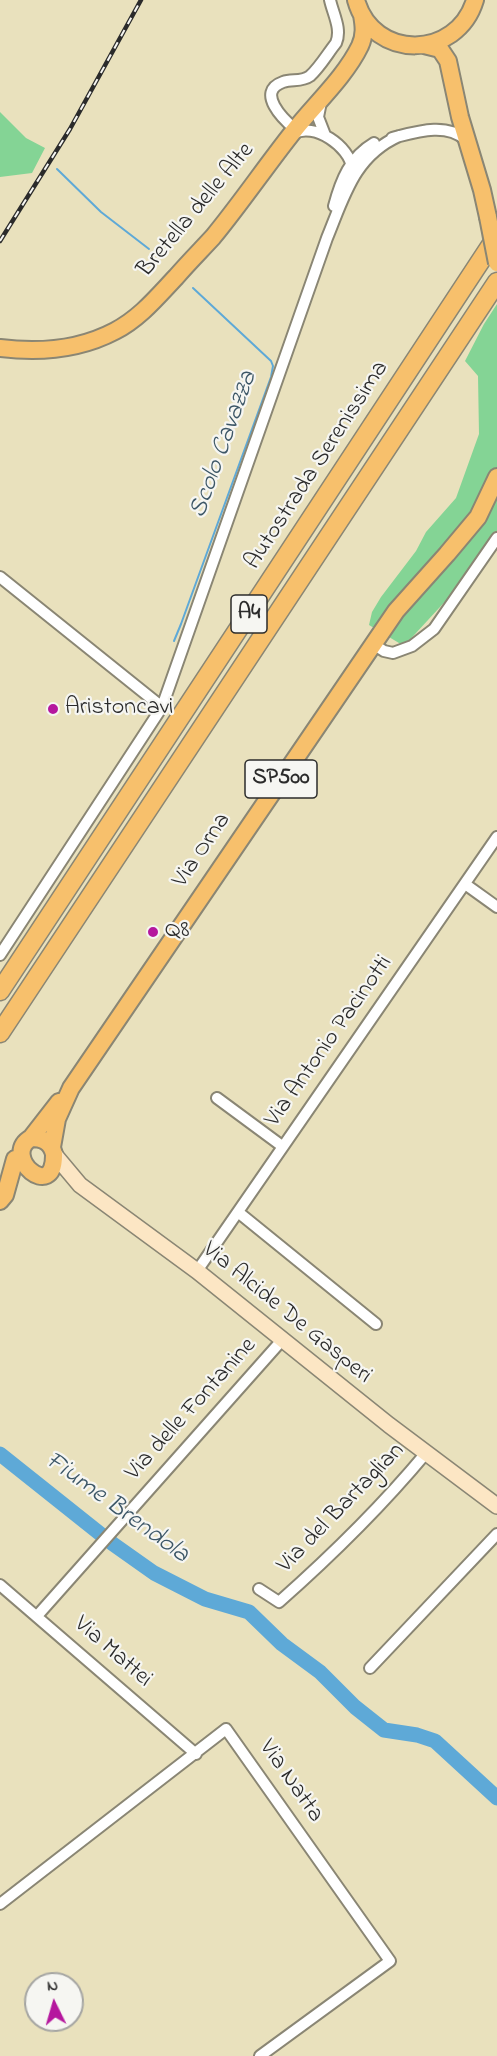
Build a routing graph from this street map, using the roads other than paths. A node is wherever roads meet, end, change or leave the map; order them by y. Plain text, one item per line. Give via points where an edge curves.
1 (330, 0) edge
2 (475, 0) edge
3 (359, 8) edge
4 (460, 26) junction
5 (393, 42) junction
6 (424, 45) junction
7 (351, 62) junction
8 (451, 67) junction
9 (326, 92) junction
10 (458, 104) junction
11 (443, 129) junction
12 (291, 135) junction
13 (325, 136) junction
14 (399, 136) junction
15 (468, 143) junction
16 (337, 146) junction
17 (366, 148) junction
18 (351, 163) junction
19 (342, 179) junction
20 (335, 220) junction
21 (497, 236) edge
22 (327, 238) junction
23 (497, 263) edge
24 (497, 282) edge
25 (1, 349) edge
26 (497, 477) edge
27 (497, 538) edge
28 (0, 577) edge
29 (373, 644) junction
30 (162, 707) junction
31 (497, 837) edge
32 (465, 884) junction
33 (497, 907) edge
34 (0, 955) edge
35 (0, 992) edge
36 (0, 1033) edge
37 (71, 1088) junction
38 (217, 1098) dead end
39 (31, 1138) junction
40 (282, 1146) junction
41 (53, 1151) junction
42 (15, 1159) junction
43 (38, 1176) junction
44 (75, 1179) junction
45 (3, 1198) edge
46 (238, 1212) junction
47 (197, 1271) junction
48 (376, 1324) dead end
49 (283, 1339) junction
50 (426, 1453) junction
51 (497, 1506) edge
52 (497, 1534) edge
53 (0, 1585) edge
54 (259, 1589) dead end
55 (37, 1617) junction
56 (370, 1668) dead end
57 (196, 1754) junction
58 (0, 1904) edge
59 (260, 2056) edge

1 - 12 street via 339,29 336,43 308,77 281,82 273,92 274,109
2 - 4 main road
3 - 5 main road via 375,31
3 - 7 main road, Bretella delle Alte via 363,38
4 - 6 main road via 444,39
4 - 8 main road
5 - 6 main road
5 - 7 main road via 370,46
6 - 8 main road via 443,52
7 - 9 main road, Bretella delle Alte
8 - 10 main road
9 - 12 main road, Bretella delle Alte
9 - 13 street via 318,114
10 - 11 street via 453,121
10 - 15 main road
11 - 14 street
11 - 15 street
12 - 13 street via 303,129
12 - 25 main road, Bretella delle Alte via 213,236 133,320 96,339 56,350
13 - 16 street
14 - 17 street
14 - 20 street via 364,160
15 - 23 main road, bridge
16 - 17 street
16 - 18 street
16 - 19 street via 343,157
17 - 18 street
18 - 19 street
18 - 20 street
19 - 22 street
20 - 22 street
21 - 35 highway, Autostrada Serenissima / A4
22 - 30 street
24 - 36 highway, Autostrada Serenissima / A4
26 - 29 main road, Via Orna / SP500 via 478,517 396,611
27 - 29 street via 434,629 412,646 393,653
28 - 30 street
29 - 37 main road, Via Orna / SP500
30 - 34 street
31 - 32 street, Via Antonio Pacinotti
32 - 33 street
32 - 40 street, Via Antonio Pacinotti
37 - 39 main road, SP500
37 - 41 main road, Via Orna / SP500 via 57,1119
38 - 40 street
39 - 41 main road via 46,1141
39 - 42 main road, SP500 via 19,1145
40 - 46 street, Via Antonio Pacinotti
41 - 43 main road, SP500 via 51,1168
41 - 44 main road, Via Alcide De Gasperi
42 - 43 main road via 22,1172
42 - 45 main road, SP500
43 - 44 main road
43 - 45 main road, SP500
44 - 47 main road, Via Alcide De Gasperi
46 - 47 street, Via Antonio Pacinotti
46 - 48 street
47 - 49 main road, Via Alcide De Gasperi
49 - 50 main road, Via Alcide De Gasperi
49 - 55 street, Via delle Fontanine
50 - 51 main road, Via Alcide De Gasperi
50 - 54 street, Via del Bartaglian via 389,1497 279,1602
52 - 56 street
53 - 55 street, Via Mattei
55 - 57 street, Via Mattei
57 - 58 street, Via Natta
57 - 59 street, Via Natta via 226,1729 390,1961

